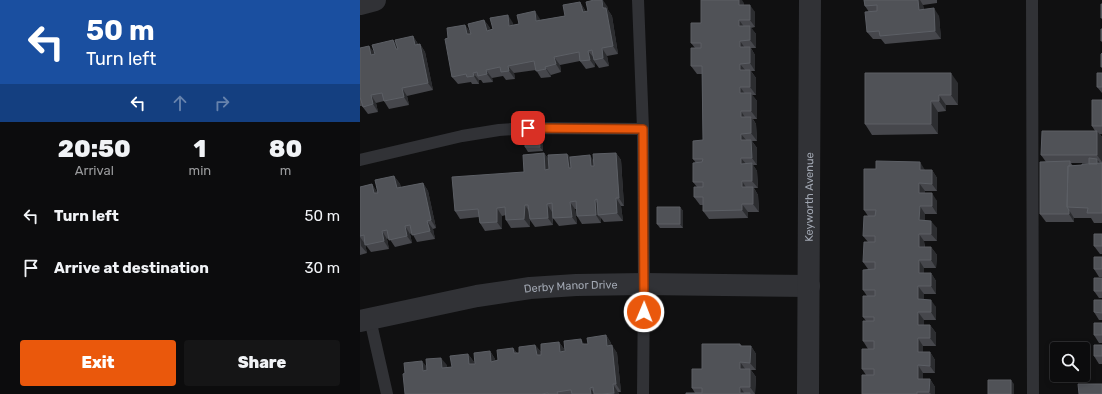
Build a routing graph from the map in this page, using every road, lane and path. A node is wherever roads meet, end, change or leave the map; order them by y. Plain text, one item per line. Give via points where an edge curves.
1 (375, 0) edge
2 (638, 0) edge
3 (810, 0) edge
4 (1032, 0) edge
5 (360, 4) edge
6 (643, 129) junction
7 (360, 160) edge
8 (644, 284) junction
9 (809, 286) junction
10 (365, 320) edge
11 (388, 394) edge
12 (643, 394) edge
13 (808, 394) edge
14 (1032, 394) edge

1 - 5 street
2 - 6 lane
3 - 9 street, Keyworth Avenue
4 - 14 lane
6 - 7 lane via 499,130
6 - 8 lane
8 - 9 street, Derby Manor Drive
8 - 10 street, Derby Manor Drive via 530,288 477,296
8 - 12 lane
9 - 13 street, Keyworth Avenue
10 - 11 lane

